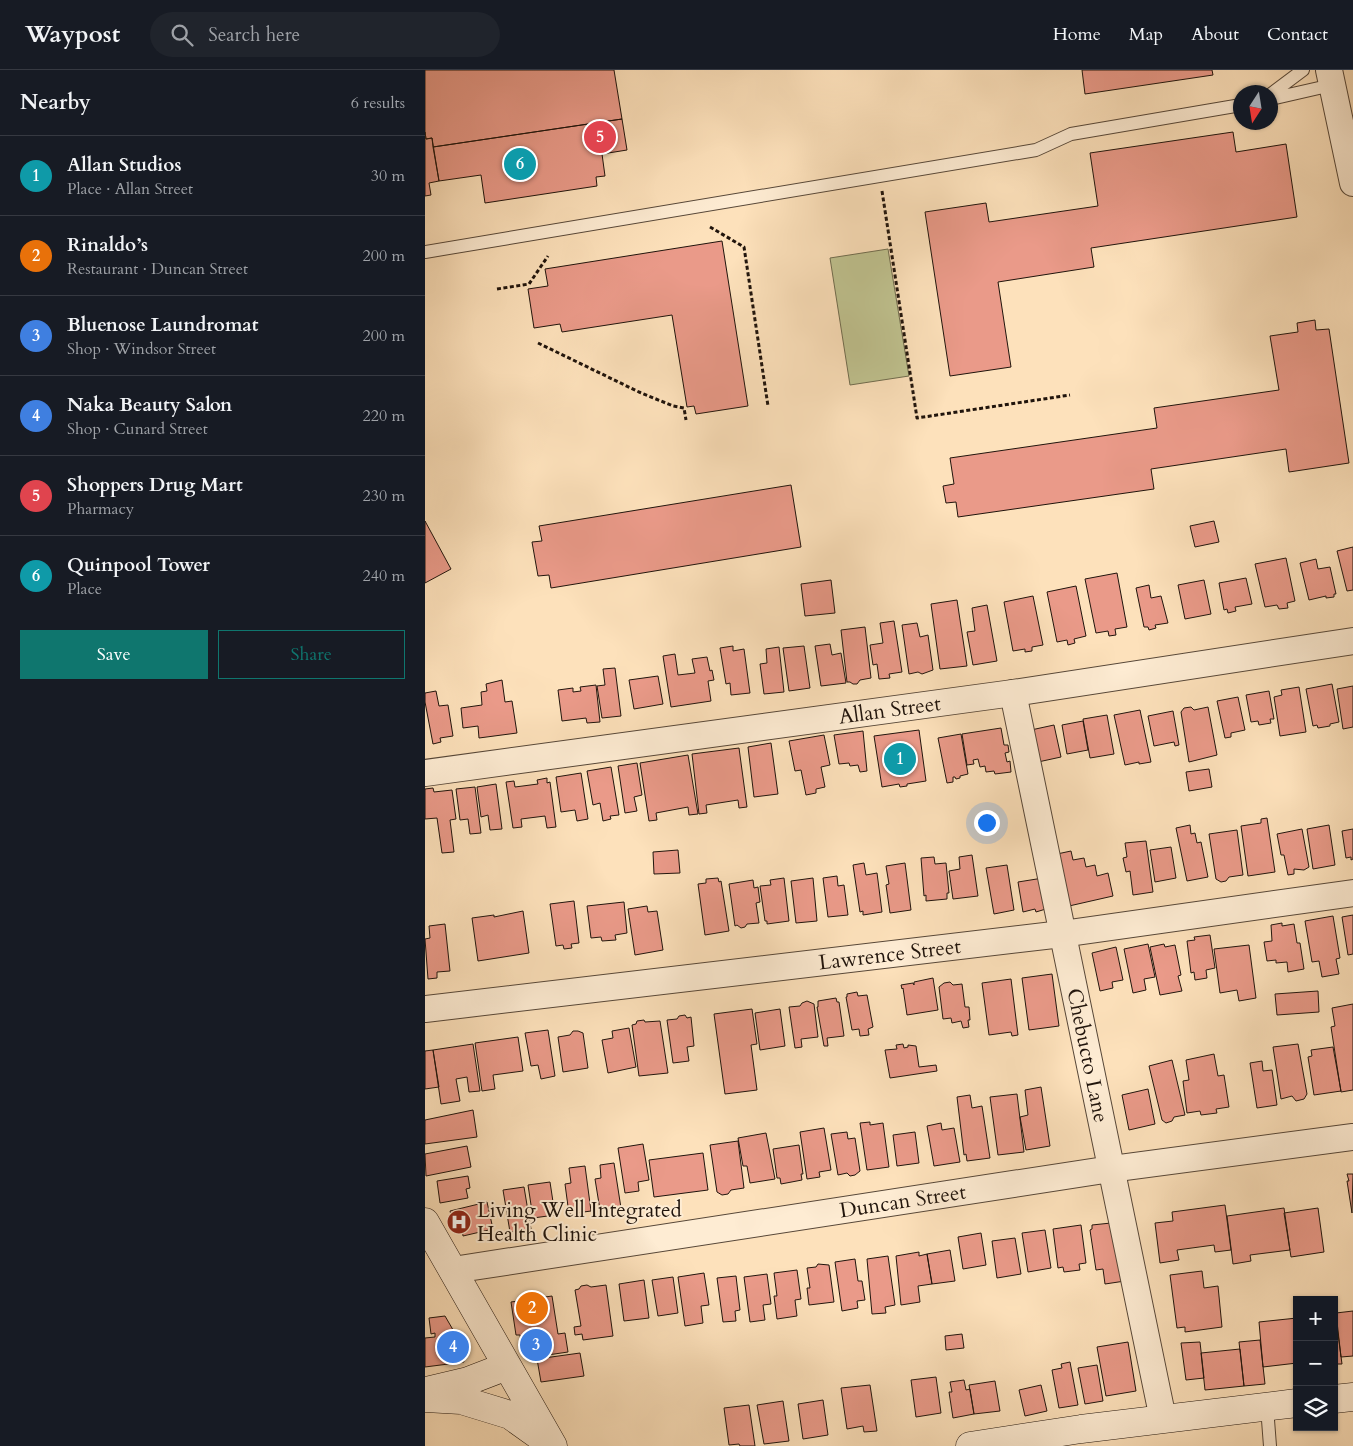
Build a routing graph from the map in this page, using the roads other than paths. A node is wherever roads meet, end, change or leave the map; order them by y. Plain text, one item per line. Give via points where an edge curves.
1 (1303, 70) edge
2 (1330, 77) edge
3 (1278, 89) edge
4 (1278, 96) edge
5 (1233, 106) edge
6 (1353, 183) edge
7 (425, 252) edge
8 (1353, 641) edge
9 (1013, 693) junction
10 (425, 773) edge
11 (1353, 893) edge
12 (1062, 934) junction
13 (425, 1009) edge
14 (1353, 1138) edge
15 (1111, 1169) junction
16 (425, 1222) edge
17 (453, 1270) junction
18 (507, 1366) junction
19 (425, 1391) edge
20 (1353, 1396) edge
21 (425, 1398) edge
22 (1338, 1398) edge
23 (1293, 1403) edge
24 (1267, 1406) junction
25 (1163, 1419) junction
26 (553, 1446) edge
27 (970, 1446) edge
28 (1270, 1446) edge

1 - 3 lane
2 - 4 lane
2 - 6 street
5 - 7 lane via 1071,134 1036,150
8 - 9 street, Allan Street
9 - 10 street, Allan Street
9 - 12 street, Chebucto Lane
11 - 12 street, Lawrence Street
12 - 13 street, Lawrence Street
12 - 15 street, Chebucto Lane
14 - 15 street, Duncan Street
15 - 17 street, Duncan Street
15 - 25 street, Chebucto Lane
16 - 17 street
17 - 18 street
18 - 19 street via 469,1381
18 - 26 street
20 - 22 street
21 - 26 street via 461,1400 510,1415
23 - 24 street
24 - 25 street
24 - 28 lane
25 - 27 street

